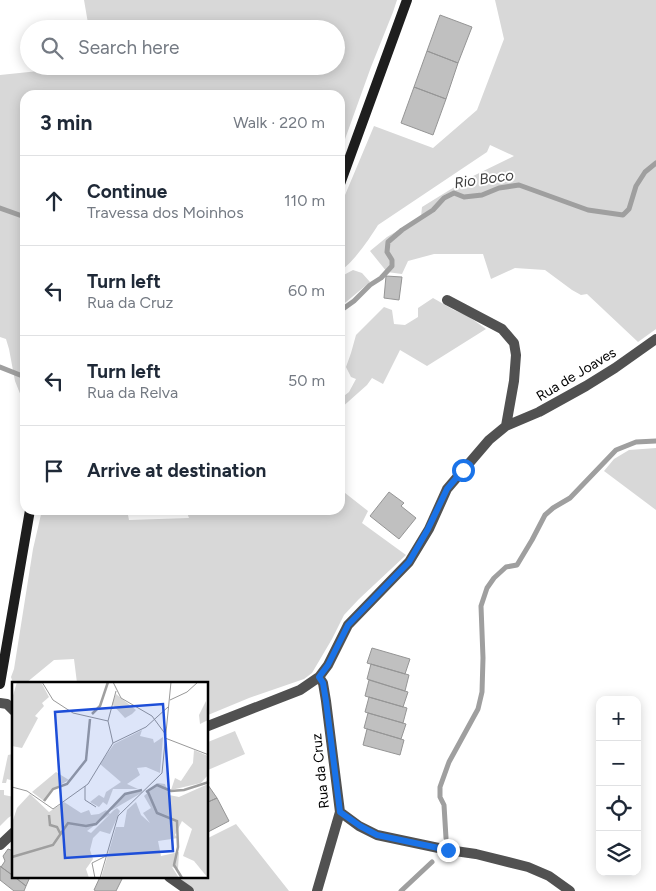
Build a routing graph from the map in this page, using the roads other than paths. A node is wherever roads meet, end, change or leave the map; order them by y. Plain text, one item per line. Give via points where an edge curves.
1 (407, 0) edge
2 (345, 170) edge
3 (447, 300) dead end
4 (656, 339) edge
5 (506, 426) junction
6 (29, 515) edge
7 (2, 660) edge
8 (319, 677) junction
9 (0, 684) edge
10 (0, 703) edge
11 (12, 709) edge
12 (209, 726) edge
13 (340, 812) junction
14 (12, 834) edge
15 (0, 845) edge
16 (170, 878) edge
17 (188, 891) edge
18 (317, 891) edge
19 (570, 891) edge

1 - 2 main road
3 - 5 street via 502,329 514,344 514,381
4 - 5 street, Rua de Joaves via 586,386
5 - 8 street, Rua de Joaves via 489,440 447,489 409,562 348,625
6 - 7 main road
7 - 9 main road
8 - 12 street via 300,690
8 - 13 street, Rua da Cruz via 326,701
10 - 11 street
13 - 18 street, Rua da Cruz
13 - 19 street via 377,835 528,866
14 - 15 street
16 - 17 street

